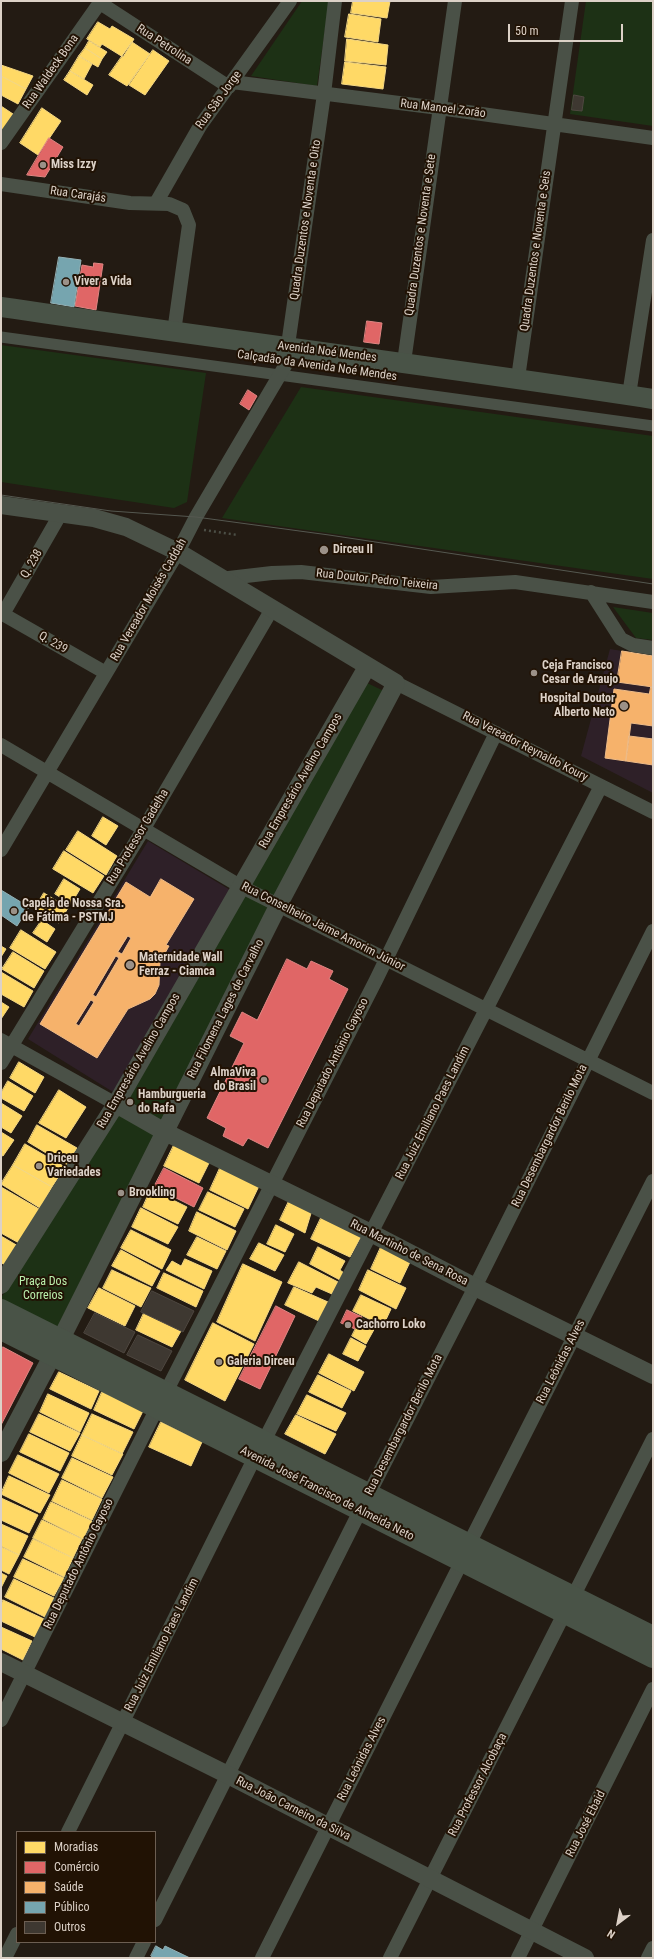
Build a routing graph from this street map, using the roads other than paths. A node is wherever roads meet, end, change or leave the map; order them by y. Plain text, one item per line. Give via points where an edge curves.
1 (290, 1) edge
2 (335, 1) edge
3 (455, 1) edge
4 (572, 1) edge
5 (101, 2) edge
6 (230, 85) junction
7 (324, 94) junction
8 (439, 108) junction
9 (554, 124) junction
10 (653, 138) edge
11 (1, 143) edge
12 (1, 184) edge
13 (156, 203) junction
14 (653, 240) edge
15 (1, 307) edge
16 (174, 332) junction
17 (1, 337) edge
18 (288, 347) junction
19 (404, 362) junction
20 (281, 374) junction
21 (518, 378) junction
22 (629, 395) junction
23 (653, 399) edge
24 (653, 426) edge
25 (1, 506) edge
26 (61, 513) junction
27 (178, 552) junction
28 (220, 579) junction
29 (591, 592) junction
30 (653, 602) edge
31 (272, 609) junction
32 (2, 614) edge
33 (653, 648) edge
34 (367, 667) junction
35 (106, 673) junction
36 (396, 683) junction
37 (496, 733) junction
38 (1, 745) edge
39 (47, 772) junction
40 (601, 786) junction
41 (653, 812) edge
42 (144, 830) junction
43 (1, 850) edge
44 (240, 886) junction
45 (279, 904) junction
46 (653, 931) edge
47 (386, 959) junction
48 (486, 1010) junction
49 (6, 1043) edge
50 (587, 1060) junction
51 (1, 1064) edge
52 (653, 1093) edge
53 (116, 1104) junction
54 (165, 1132) junction
55 (653, 1181) edge
56 (271, 1184) junction
57 (371, 1233) junction
58 (1, 1285) edge
59 (475, 1288) junction
60 (1, 1309) edge
61 (1, 1330) edge
62 (575, 1335) junction
63 (57, 1347) junction
64 (653, 1375) edge
65 (161, 1400) junction
66 (653, 1439) edge
67 (260, 1449) junction
68 (1, 1453) edge
69 (369, 1493) junction
70 (360, 1511) junction
71 (466, 1552) junction
72 (574, 1595) junction
73 (565, 1612) junction
74 (653, 1636) edge
75 (653, 1658) edge
76 (1, 1662) edge
77 (25, 1674) junction
78 (653, 1689) edge
79 (1, 1720) edge
80 (123, 1723) junction
81 (228, 1775) junction
82 (328, 1826) junction
83 (69, 1831) edge
84 (430, 1880) junction
85 (156, 1918) edge
86 (532, 1931) junction
87 (16, 1936) edge
88 (144, 1943) edge
89 (653, 1948) edge
90 (5, 1958) edge
91 (136, 1958) edge
92 (262, 1958) edge
93 (390, 1958) edge
94 (518, 1958) edge
95 (585, 1958) edge
96 (648, 1958) edge

1 - 6 street, Rua São Jorge
2 - 7 street, Quadra Duzentos e Noventa e Oito
3 - 8 street, Quadra Duzentos e Noventa e Sete
4 - 9 street, Quadra Duzentos e Noventa e Seis
5 - 6 street, Rua Petrolina
5 - 11 street, Rua Waldeck Bona
6 - 7 street, Rua Manoel Zorão
6 - 13 street, Rua São Jorge via 200,126
7 - 8 street, Rua Manoel Zorão
7 - 18 street, Quadra Duzentos e Noventa e Oito
8 - 9 street, Rua Manoel Zorão
8 - 19 street, Quadra Duzentos e Noventa e Sete
9 - 10 street, Rua Manoel Zorão
9 - 21 street, Quadra Duzentos e Noventa e Seis
12 - 13 street, Rua Carajás via 130,203
13 - 16 street, Rua Carajás via 169,204 183,210 189,225
14 - 22 street
15 - 16 main road, Avenida Noé Mendes
16 - 18 main road, Avenida Noé Mendes
17 - 20 street, Calçadão da Avenida Noé Mendes
18 - 19 main road, Avenida Noé Mendes
18 - 20 street, Rua Vereador Moisés Caddah
19 - 21 main road, Avenida Noé Mendes
20 - 24 street, Calçadão da Avenida Noé Mendes
20 - 27 street, Rua Vereador Moisés Caddah
21 - 22 main road, Avenida Noé Mendes
22 - 23 main road, Avenida Noé Mendes
25 - 26 street
26 - 27 street via 120,525
26 - 32 street, Q. 238
27 - 28 street
27 - 35 street, Rua Vereador Moisés Caddah
28 - 29 street, Rua Doutor Pedro Teixeira via 301,572 431,587 515,582
28 - 31 street
29 - 30 street, Rua Doutor Pedro Teixeira
29 - 33 street via 620,639 633,645
31 - 34 street
31 - 42 street, Rua Professor Gadelha
32 - 35 street, Q. 239
34 - 36 street
34 - 44 street, Rua Empresário Avelino Campos
35 - 39 street, Rua Vereador Moisés Caddah
36 - 37 street, Rua Vereador Reynaldo Koury
36 - 45 street, Rua Filomena Lages de Carvalho
37 - 40 street, Rua Vereador Reynaldo Koury
37 - 47 street, Rua Deputado Antônio Gayoso
38 - 39 street, Rua Conselheiro Jaime Amorim Júnior
39 - 42 street, Rua Conselheiro Jaime Amorim Júnior
39 - 43 street, Rua Vereador Moisés Caddah
40 - 41 street, Rua Vereador Reynaldo Koury
40 - 48 street, Rua Juiz Emiliano Paes Landim
42 - 44 street, Rua Conselheiro Jaime Amorim Júnior
42 - 49 street, Rua Professor Gadelha
44 - 45 street, Rua Conselheiro Jaime Amorim Júnior
44 - 53 street, Rua Empresário Avelino Campos
45 - 47 street, Rua Conselheiro Jaime Amorim Júnior
45 - 54 street, Rua Filomena Lages de Carvalho
46 - 50 street, Rua Desembargardor Berilo Mota
47 - 48 street, Rua Conselheiro Jaime Amorim Júnior
47 - 56 street, Rua Deputado Antônio Gayoso
48 - 50 street, Rua Conselheiro Jaime Amorim Júnior
48 - 57 street, Rua Juiz Emiliano Paes Landim
49 - 51 street, Rua Professor Gadelha
49 - 53 street
50 - 52 street, Rua Conselheiro Jaime Amorim Júnior
50 - 59 street, Rua Desembargardor Berilo Mota
53 - 54 street, Rua Martinho de Sena Rosa
53 - 58 street, Rua Empresário Avelino Campos
54 - 56 street, Rua Martinho de Sena Rosa
54 - 63 street, Rua Filomena Lages de Carvalho
55 - 62 street, Rua Leônidas Alves
56 - 57 street, Rua Martinho de Sena Rosa
56 - 65 street, Rua Deputado Antônio Gayoso
57 - 59 street, Rua Martinho de Sena Rosa
57 - 67 street, Rua Juiz Emiliano Paes Landim
59 - 62 street, Rua Martinho de Sena Rosa
59 - 69 street, Rua Desembargardor Berilo Mota
60 - 63 main road, Avenida José Francisco de Almeida Neto
61 - 63 main road, Avenida José Francisco de Almeida Neto
62 - 64 street, Rua Martinho de Sena Rosa
62 - 71 street, Rua Leônidas Alves
63 - 65 main road, Avenida José Francisco de Almeida Neto
63 - 68 street, Rua Filomena Lages de Carvalho
65 - 67 main road, Avenida José Francisco de Almeida Neto
65 - 77 street, Rua Deputado Antônio Gayoso
66 - 72 street
67 - 69 main road, Avenida José Francisco de Almeida Neto
67 - 70 main road, Avenida José Francisco de Almeida Neto
67 - 80 street, Rua Juiz Emiliano Paes Landim
69 - 70 street, Rua Desembargardor Berilo Mota
69 - 71 main road, Avenida José Francisco de Almeida Neto
70 - 71 main road, Avenida José Francisco de Almeida Neto
70 - 81 street, Rua Desembargardor Berilo Mota
71 - 72 main road, Avenida José Francisco de Almeida Neto
71 - 73 main road, Avenida José Francisco de Almeida Neto
71 - 82 street, Rua Leônidas Alves
72 - 74 main road, Avenida José Francisco de Almeida Neto
73 - 75 main road, Avenida José Francisco de Almeida Neto
73 - 84 street, Rua Professor Alcobaça
76 - 77 street, Rua João Carneiro da Silva
77 - 79 street, Rua Deputado Antônio Gayoso
77 - 80 street, Rua João Carneiro da Silva
78 - 86 street, Rua José Ebaid
80 - 81 street, Rua João Carneiro da Silva
80 - 83 street, Rua Juiz Emiliano Paes Landim
81 - 82 street, Rua João Carneiro da Silva
81 - 85 street, Rua Desembargardor Berilo Mota
82 - 84 street, Rua João Carneiro da Silva
82 - 92 street, Rua Leônidas Alves
84 - 86 street, Rua João Carneiro da Silva
84 - 93 street, Rua Professor Alcobaça
86 - 94 street, Rua José Ebaid
86 - 95 street, Rua João Carneiro da Silva
87 - 90 street
88 - 91 street
89 - 96 street

